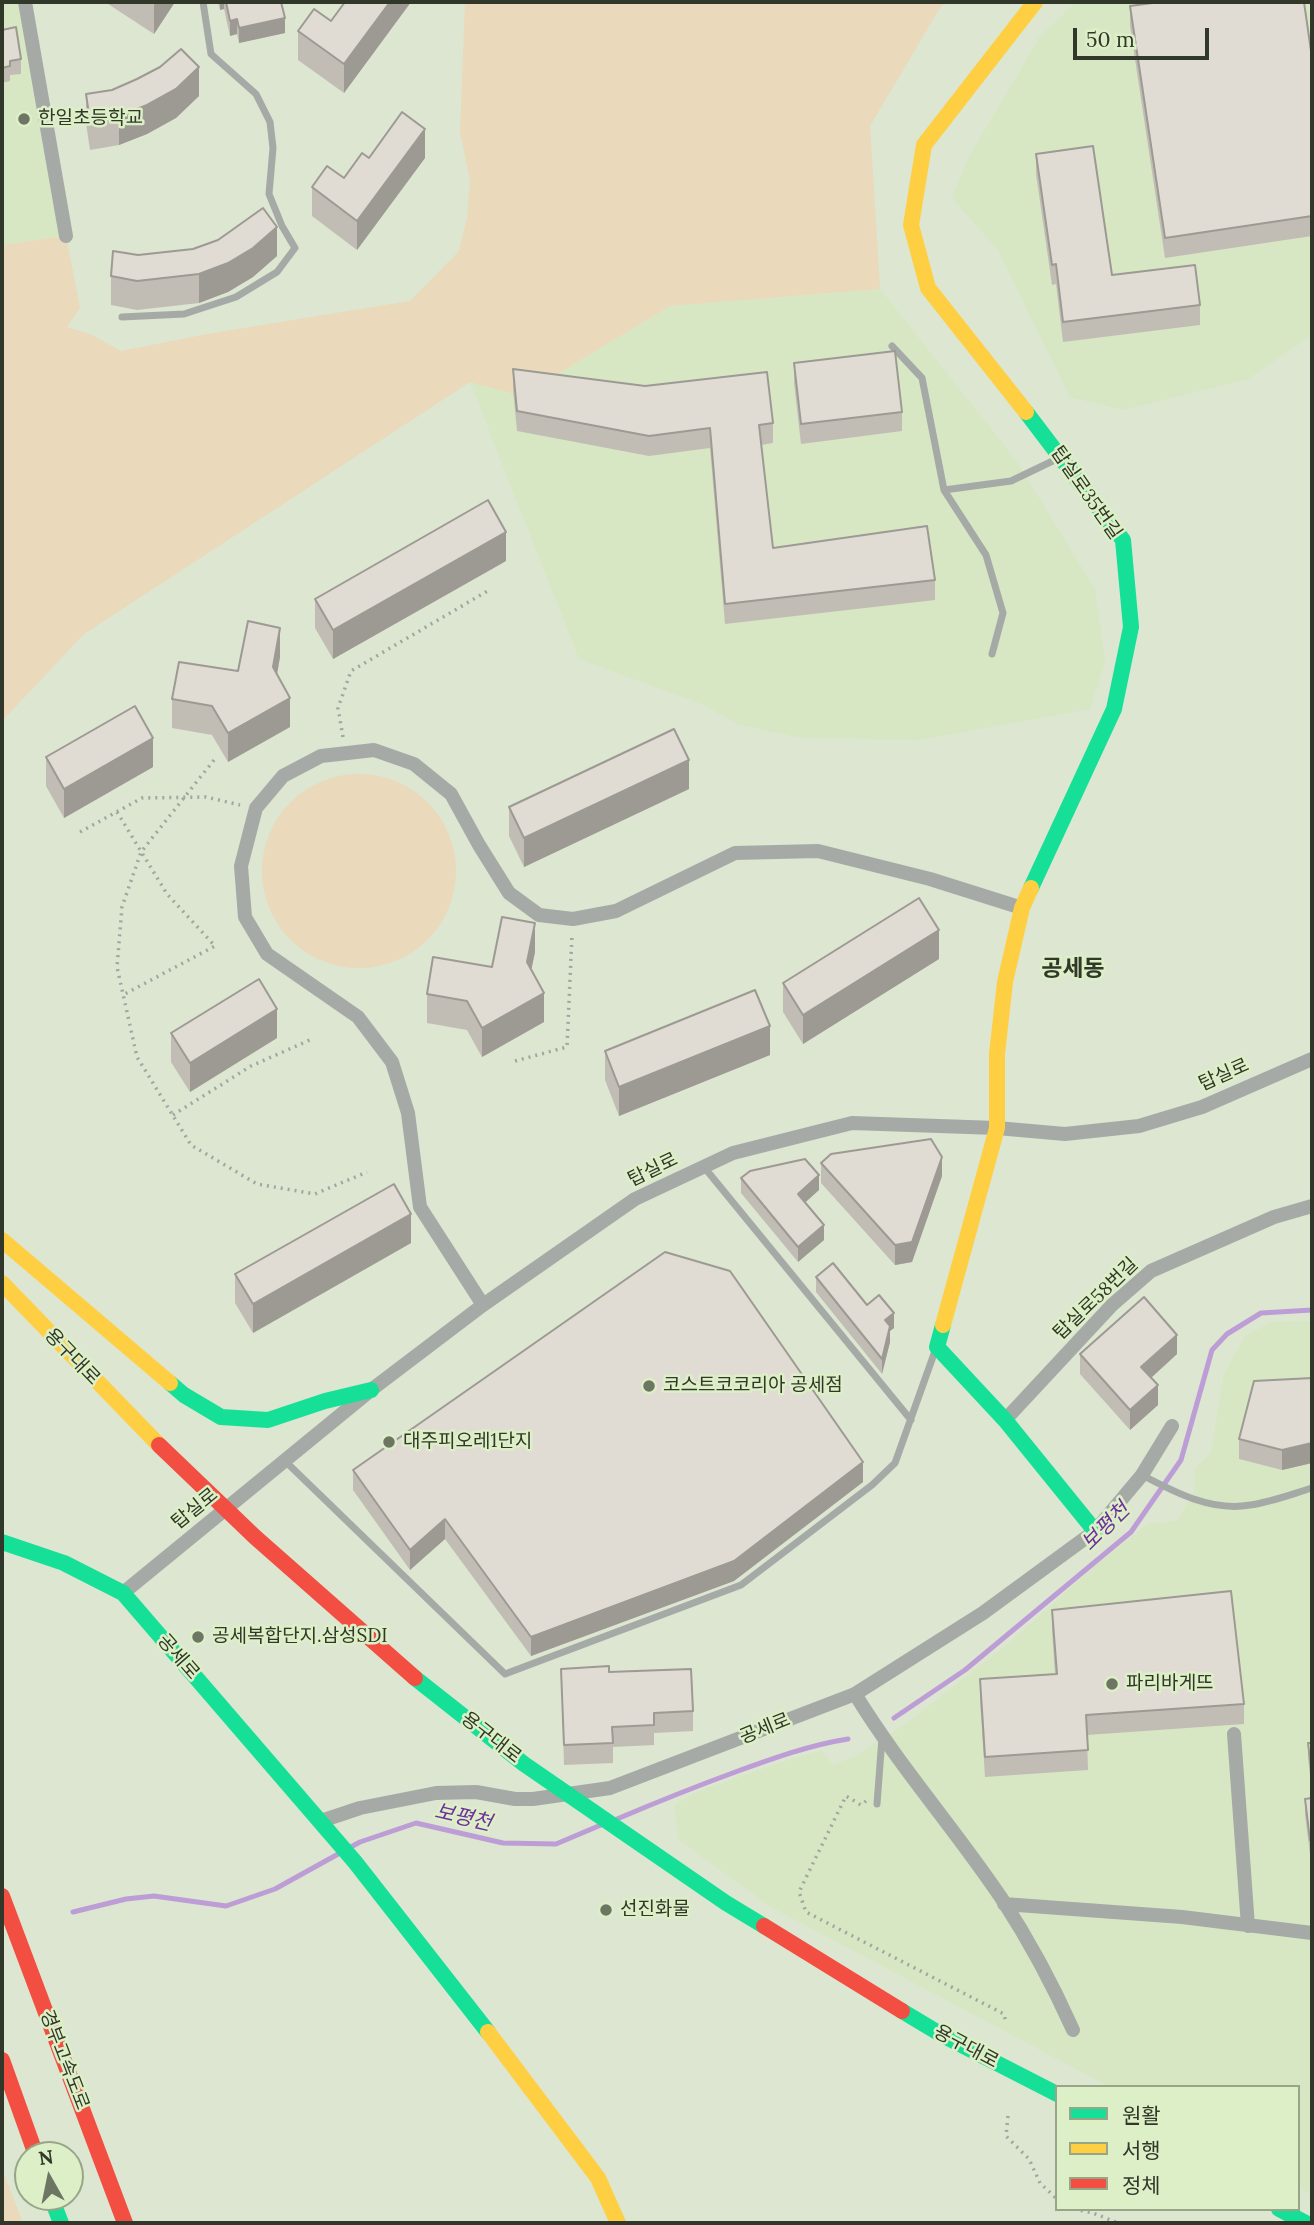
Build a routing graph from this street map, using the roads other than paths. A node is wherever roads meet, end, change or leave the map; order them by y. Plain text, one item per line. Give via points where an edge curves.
1 (25, 2) edge
2 (204, 2) edge
3 (1035, 2) edge
4 (66, 236) dead end
5 (122, 317) dead end
6 (892, 346) dead end
7 (1061, 456) junction
8 (944, 490) junction
9 (992, 654) dead end
10 (1022, 908) junction
11 (1312, 1059) edge
12 (997, 1128) junction
13 (704, 1167) junction
14 (1312, 1206) edge
15 (2, 1240) edge
16 (2, 1283) edge
17 (483, 1305) junction
18 (937, 1348) junction
19 (371, 1390) junction
20 (911, 1420) junction
21 (1005, 1420) junction
22 (1172, 1426) dead end
23 (285, 1461) junction
24 (1142, 1475) junction
25 (1312, 1488) edge
26 (1095, 1531) junction
27 (2, 1542) edge
28 (123, 1593) junction
29 (855, 1694) junction
30 (1234, 1734) dead end
31 (882, 1738) junction
32 (874, 1801) road end
33 (325, 1826) junction
34 (2, 1896) edge
35 (1004, 1904) junction
36 (1248, 1926) junction
37 (1312, 1933) edge
38 (1073, 2030) dead end
39 (2, 2060) edge
40 (1055, 2093) edge
41 (31, 2141) edge
42 (1283, 2211) edge
43 (125, 2223) edge
44 (618, 2223) edge
45 (1306, 2223) edge

1 - 4 street
2 - 5 lane via 211,54 256,94 270,122 269,194 295,248 277,272 236,297 184,314
3 - 7 main road, 탑실로35번길 via 924,145 911,225 928,288
6 - 8 lane via 922,378
7 - 8 lane via 1011,481
7 - 10 main road, 탑실로35번길 via 1122,540 1131,627 1114,709
8 - 9 lane via 986,555 1003,613
10 - 12 main road, 탑실로35번길 via 1002,1006
10 - 17 street via 818,851 736,853 616,911 573,919 539,915 509,893 451,794 414,764 374,750 321,756 283,776 256,808 241,866 246,917 267,954 358,1017 392,1062 408,1114 419,1207
11 - 12 street, 탑실로 via 1202,1107 1139,1126 1065,1134
12 - 13 street, 탑실로 via 852,1123 733,1153
12 - 18 main road, 탑실로35번길
13 - 17 street, 탑실로 via 635,1199
13 - 20 lane
14 - 21 street, 탑실로58번길 via 1274,1217 1151,1271 1112,1305
15 - 19 main road via 184,1395 220,1417 268,1420
16 - 40 main road, 용구대로 via 167,1455 344,1618 524,1764 726,1903 942,2035
17 - 19 street, 탑실로
18 - 20 lane
18 - 21 main road
19 - 23 street, 탑실로
20 - 23 lane via 895,1463 741,1585 505,1674
21 - 26 main road
22 - 24 street, 공세로
23 - 28 street, 탑실로
24 - 25 lane via 1183,1496 1216,1504 1248,1506
24 - 26 street, 공세로
26 - 29 street, 공세로 via 983,1613
27 - 28 main road, 공세로 via 42,1552
28 - 33 main road, 공세로
29 - 31 street
29 - 33 street, 공세로 via 610,1788 533,1799 454,1791 403,1798
30 - 36 street
31 - 32 lane
31 - 35 street
33 - 44 main road via 532,2088 598,2178
34 - 43 main road, 경부고속도로
35 - 36 street
35 - 38 street via 1048,1974
36 - 37 street
39 - 41 main road
42 - 45 main road

